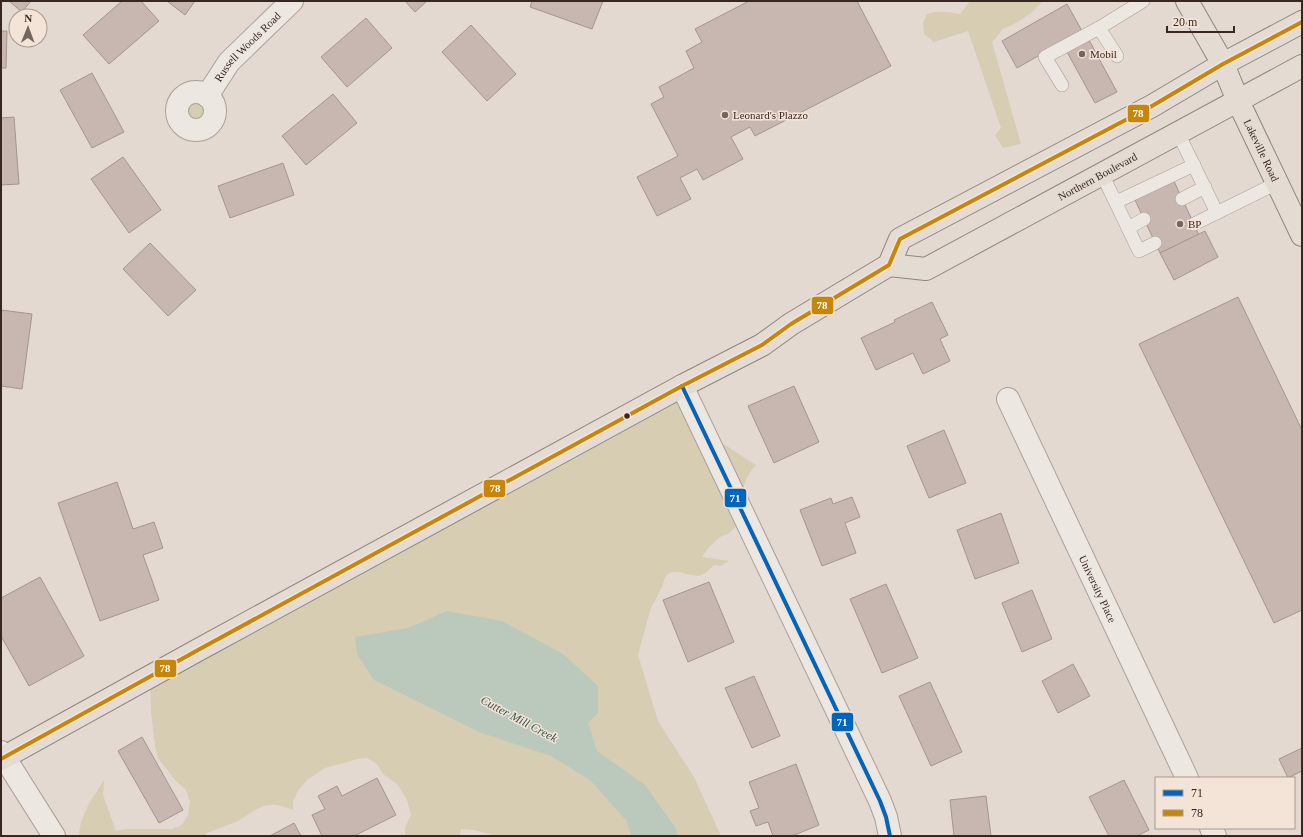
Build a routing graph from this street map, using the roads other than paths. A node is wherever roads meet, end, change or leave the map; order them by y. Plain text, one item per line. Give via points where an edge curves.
1 (292, 1) edge
2 (1143, 1) edge
3 (1187, 1) edge
4 (1125, 6) edge
5 (1302, 22) edge
6 (1099, 28) junction
7 (1117, 56) dead end
8 (1223, 64) junction
9 (1302, 66) edge
10 (1062, 85) dead end
11 (207, 96) dead end
12 (1238, 101) junction
13 (1178, 133) junction
14 (1194, 165) junction
15 (1102, 174) junction
16 (1277, 183) junction
17 (1204, 187) junction
18 (1182, 199) dead end
19 (1116, 202) junction
20 (1217, 213) junction
21 (1144, 219) dead end
22 (1194, 224) dead end
23 (1128, 228) junction
24 (1302, 235) edge
25 (1155, 243) dead end
26 (889, 265) junction
27 (682, 386) junction
28 (1008, 399) dead end
29 (2, 756) edge
30 (1187, 777) edge
31 (54, 836) edge
32 (890, 836) edge

1 - 11 street, Russell Woods Road via 229,62
2 - 4 lane
3 - 8 main road, Lakeville Road
4 - 6 lane
5 - 8 main road
6 - 7 lane
6 - 10 lane via 1045,57
8 - 12 main road, Lakeville Road
8 - 26 main road via 1152,106 900,239
9 - 12 main road, Northern Boulevard
12 - 13 main road, Northern Boulevard
12 - 16 main road, Lakeville Road
13 - 14 lane
13 - 15 main road, Northern Boulevard
14 - 17 lane
14 - 19 lane
15 - 19 lane
15 - 26 main road, Northern Boulevard via 926,269
16 - 20 lane
16 - 24 main road, Lakeville Road
17 - 18 lane
17 - 20 lane
19 - 23 lane
20 - 22 lane
21 - 23 lane
23 - 25 lane via 1139,251
26 - 27 main road via 791,324 762,345
27 - 29 main road
27 - 32 street via 880,801
28 - 30 street, University Place
29 - 31 street

